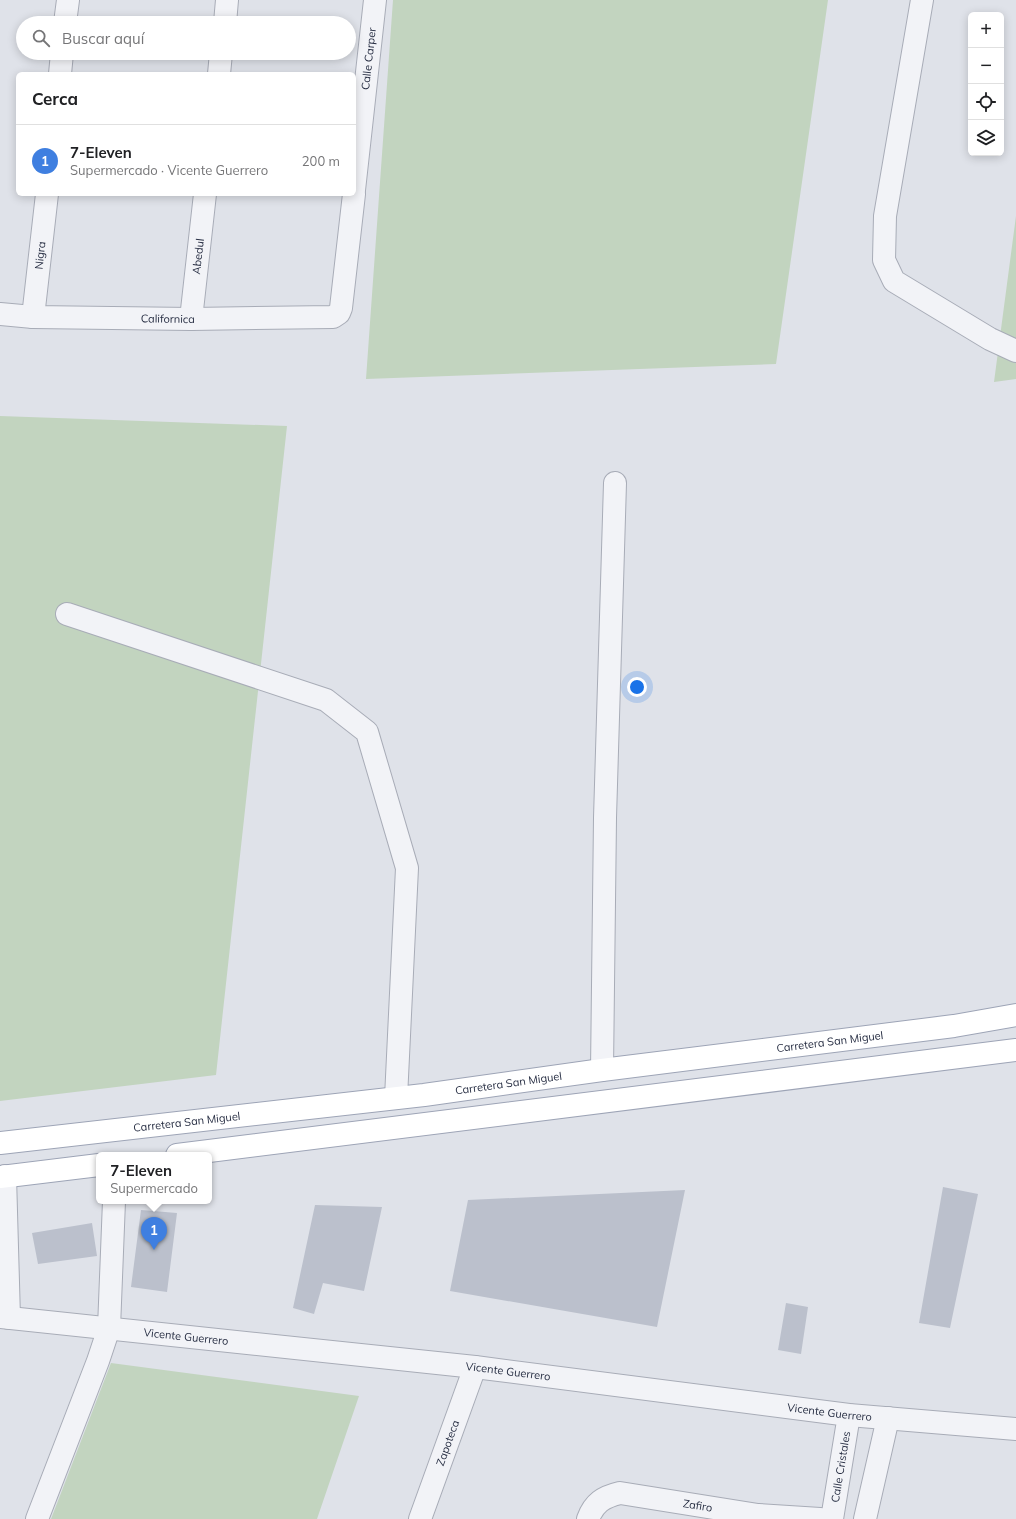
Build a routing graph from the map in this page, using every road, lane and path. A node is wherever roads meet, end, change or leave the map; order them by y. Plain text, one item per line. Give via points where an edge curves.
1 (68, 0) edge
2 (227, 0) edge
3 (375, 0) edge
4 (922, 0) edge
5 (66, 16) edge
6 (226, 16) edge
7 (61, 60) edge
8 (220, 60) edge
9 (60, 72) edge
10 (219, 72) edge
11 (356, 172) edge
12 (47, 196) edge
13 (205, 196) edge
14 (354, 196) edge
15 (0, 314) edge
16 (33, 317) junction
17 (191, 319) junction
18 (1016, 351) edge
19 (615, 483) dead end
20 (67, 614) dead end
21 (1016, 1015) edge
22 (1016, 1050) edge
23 (602, 1070) junction
24 (396, 1098) junction
25 (0, 1143) edge
26 (201, 1152) edge
27 (96, 1164) edge
28 (3, 1176) edge
29 (114, 1204) edge
30 (4, 1318) edge
31 (109, 1328) junction
32 (475, 1368) junction
33 (849, 1415) junction
34 (888, 1418) junction
35 (1016, 1429) edge
36 (757, 1517) edge
37 (37, 1519) edge
38 (420, 1519) edge
39 (588, 1519) edge
40 (820, 1519) edge
41 (832, 1519) edge
42 (865, 1519) edge

1 - 5 street
2 - 6 street
3 - 11 street, Calle Carper
4 - 18 street via 886,216 884,260 894,281 990,339
7 - 9 street
8 - 10 street
12 - 16 street, Nigra
13 - 17 street, Abedul
14 - 17 street, Californica via 341,308 336,316
15 - 16 street, Californica
16 - 17 street, Californica
19 - 23 street via 604,818
20 - 24 street via 326,700 367,732 407,868
21 - 23 main road, Carretera San Miguel via 954,1026
22 - 26 main road
23 - 24 main road, Carretera San Miguel
24 - 25 main road, Carretera San Miguel
27 - 28 main road
28 - 30 street
29 - 31 street
30 - 31 street, Vicente Guerrero
31 - 32 street, Vicente Guerrero
31 - 37 street
32 - 33 street, Vicente Guerrero
32 - 38 street, Zapoteca
33 - 34 street, Vicente Guerrero
33 - 41 street, Calle Cristales
34 - 35 street, Vicente Guerrero
34 - 42 street
36 - 39 street, Zafiro via 620,1493 601,1499 594,1506
36 - 40 street, Zafiro

